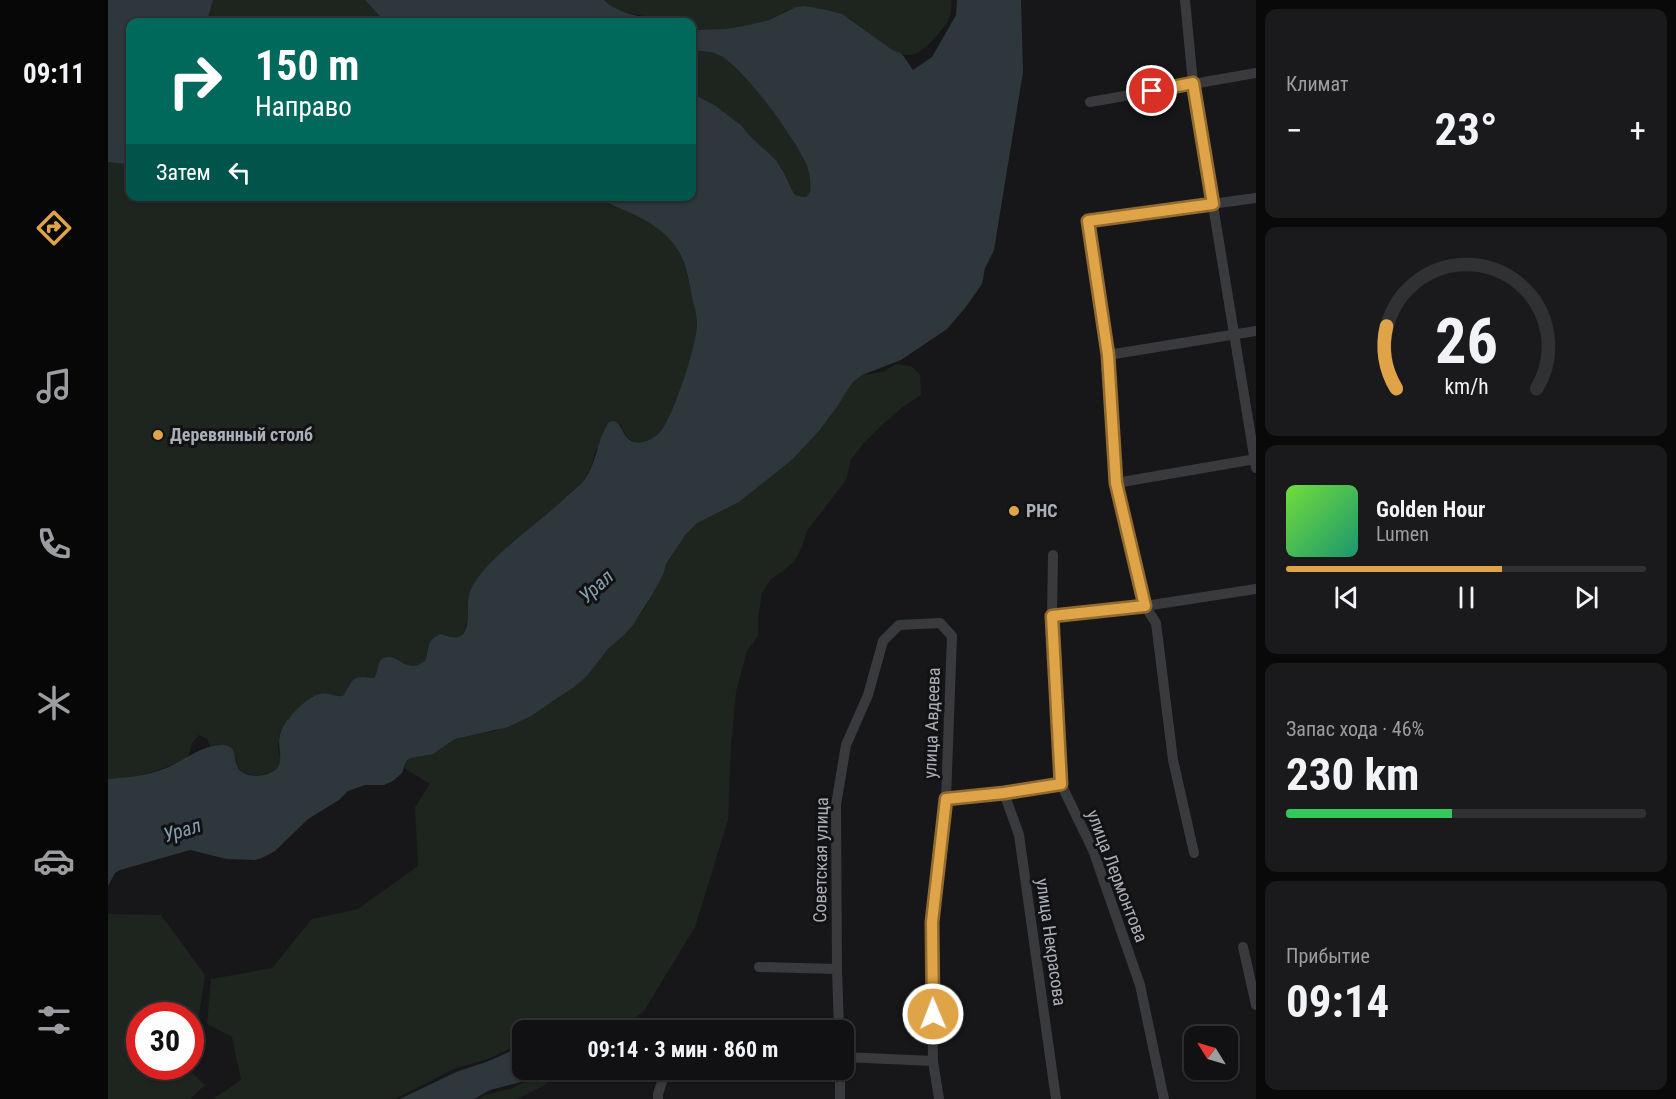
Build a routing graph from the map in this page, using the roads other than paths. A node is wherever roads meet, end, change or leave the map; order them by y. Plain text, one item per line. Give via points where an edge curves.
1 (1185, 0) edge
2 (1256, 73) edge
3 (1193, 83) junction
4 (1090, 102) dead end
5 (1256, 198) edge
6 (1213, 204) junction
7 (1256, 331) edge
8 (1235, 334) junction
9 (1108, 355) junction
10 (1255, 462) edge
11 (1116, 483) junction
12 (1053, 555) dead end
13 (1256, 589) edge
14 (1145, 606) junction
15 (1052, 616) junction
16 (952, 636) joint
17 (1061, 784) junction
18 (1004, 793) junction
19 (946, 799) junction
20 (1194, 853) dead end
21 (1243, 947) dead end
22 (759, 967) dead end
23 (837, 969) junction
24 (1256, 1005) edge
25 (839, 1020) edge
26 (854, 1057) edge
27 (933, 1061) junction
28 (663, 1080) edge
29 (840, 1080) edge
30 (658, 1099) edge
31 (840, 1099) edge
32 (939, 1099) edge
33 (1056, 1099) edge
34 (1164, 1099) edge

1 - 3 street
2 - 3 street
3 - 4 street
3 - 6 street
5 - 6 street
6 - 8 street
6 - 9 street via 1088,221
7 - 8 street
8 - 9 street
8 - 10 street
9 - 11 street
10 - 11 street
11 - 14 street
12 - 15 street, улица Лермонтова
13 - 14 street
14 - 15 street
14 - 20 street via 1156,623 1173,760
15 - 17 street, улица Лермонтова
16 - 19 street, улица Авдеева
16 - 23 street, Советская улица via 940,623 899,625 883,641 868,695 846,745 836,805
17 - 18 street
17 - 34 street, улица Лермонтова via 1093,850 1140,985
18 - 19 street
18 - 33 street, улица Некрасова via 1019,835
19 - 27 street, улица Авдеева via 932,922
21 - 24 street
22 - 23 street
23 - 25 street, Советская улица
26 - 27 street
27 - 32 street, улица Авдеева
28 - 30 street
29 - 31 street

